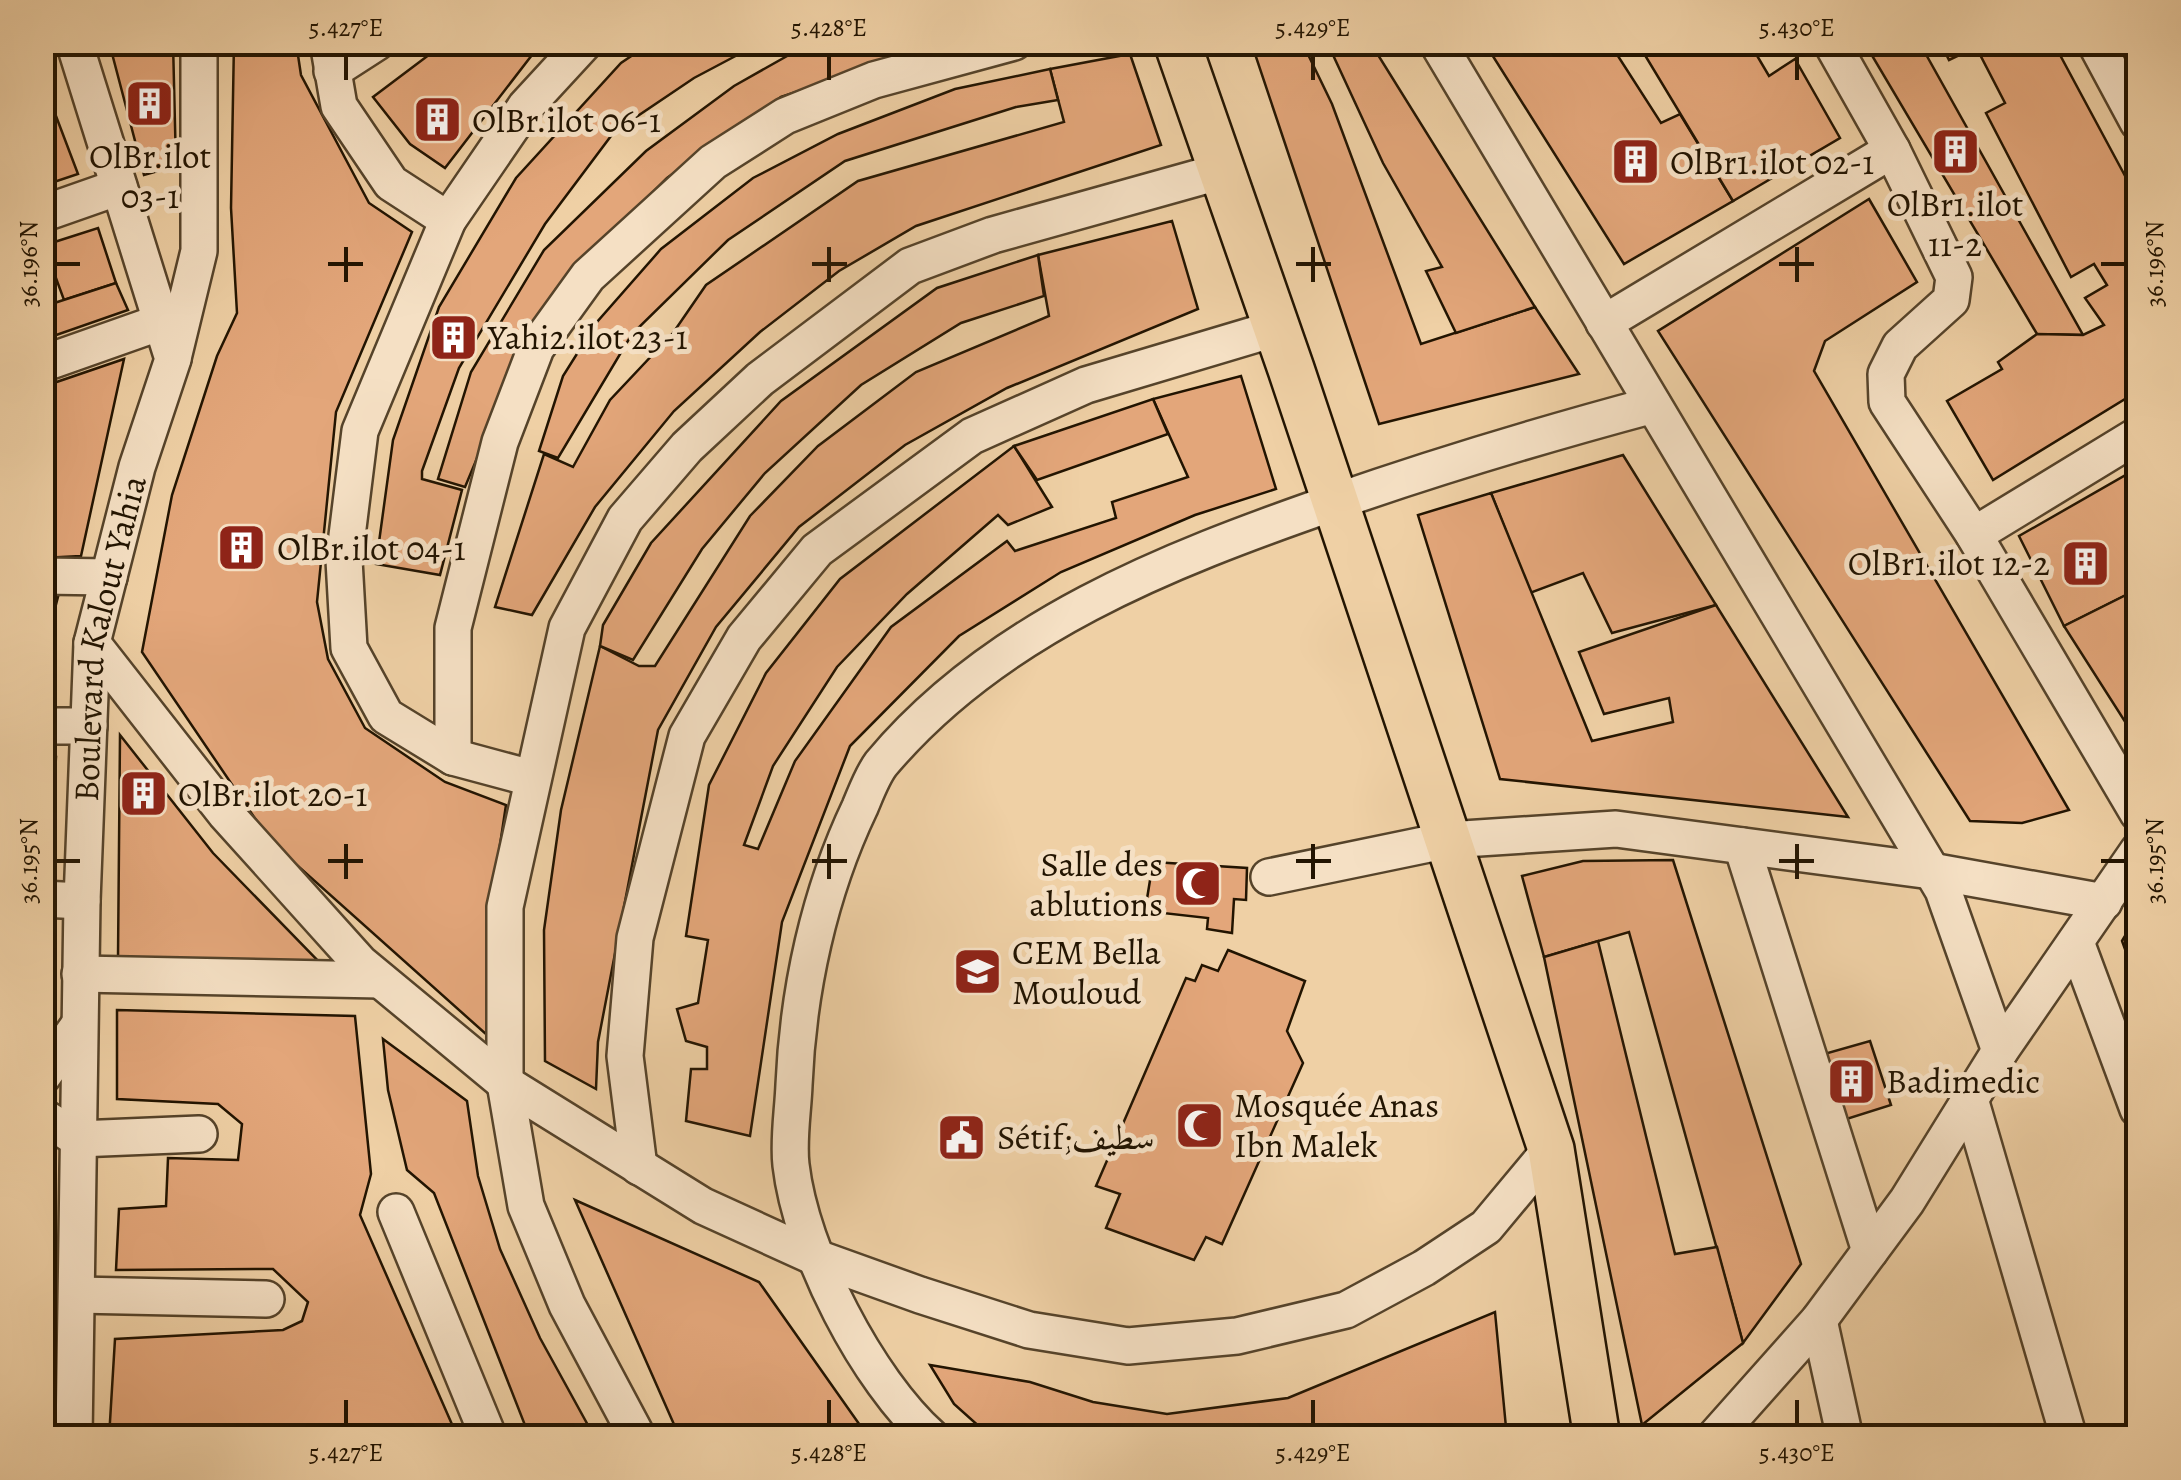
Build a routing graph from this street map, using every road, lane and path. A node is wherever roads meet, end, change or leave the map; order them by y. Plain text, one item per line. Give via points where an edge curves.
1 (74, 42) edge
2 (199, 42) edge
3 (378, 42) edge
4 (585, 42) edge
5 (1014, 42) edge
6 (1177, 42) edge
7 (1437, 42) edge
8 (1831, 42) edge
9 (2095, 42) edge
10 (42, 53) edge
11 (330, 57) edge
12 (2127, 71) edge
13 (2138, 122) edge
14 (1892, 150) junction
15 (1222, 170) junction
16 (119, 187) junction
17 (42, 214) edge
18 (448, 220) junction
19 (161, 322) junction
20 (1604, 324) junction
21 (1277, 328) junction
22 (173, 358) junction
23 (42, 364) edge
24 (1653, 404) junction
25 (2138, 435) edge
26 (1336, 502) junction
27 (1974, 535) junction
28 (42, 576) edge
29 (109, 577) junction
30 (92, 643) junction
31 (42, 726) edge
32 (89, 726) junction
33 (453, 757) junction
34 (531, 778) junction
35 (2138, 813) edge
36 (1448, 840) junction
37 (1742, 846) junction
38 (2138, 851) edge
39 (1932, 871) junction
40 (1269, 877) dead end
41 (42, 899) edge
42 (82, 901) junction
43 (2104, 902) junction
44 (2076, 942) junction
45 (80, 974) junction
46 (380, 980) junction
47 (80, 1025) junction
48 (2000, 1051) junction
49 (42, 1078) edge
50 (505, 1082) junction
51 (1970, 1099) junction
52 (2138, 1108) edge
53 (42, 1116) edge
54 (199, 1134) dead end
55 (78, 1139) junction
56 (1551, 1149) junction
57 (639, 1167) junction
58 (396, 1212) dead end
59 (1870, 1251) junction
60 (817, 1258) junction
61 (266, 1299) dead end
62 (64, 1305) edge
63 (1819, 1320) junction
64 (74, 1438) edge
65 (489, 1438) edge
66 (638, 1438) edge
67 (932, 1438) edge
68 (1597, 1438) edge
69 (1714, 1438) edge
70 (1846, 1438) edge
71 (2068, 1438) edge

1 - 10 street
1 - 16 street
2 - 22 street, Boulevard Kalout Yahia via 199,250
3 - 11 street
4 - 18 street via 526,106
5 - 33 street via 874,80 785,116 713,162 588,276 536,348 500,442 453,628
6 - 15 main road
7 - 20 street
8 - 14 street
9 - 12 street
11 - 18 street via 339,106 391,183
12 - 13 street
14 - 20 street
14 - 27 street via 1954,277 1951,300 1900,346 1886,374 1887,402
15 - 21 main road
15 - 34 street via 993,235 910,266 760,380 687,447 625,519 567,628
16 - 17 street
16 - 19 street
18 - 33 street via 360,432 344,560 350,648 386,716
19 - 22 street
19 - 23 street
20 - 24 street
21 - 26 main road
21 - 57 street via 1086,385 972,436 817,550 744,638 687,736 635,938 625,1056
22 - 29 street, Boulevard Kalout Yahia
24 - 26 street
24 - 39 street
25 - 27 street
26 - 36 main road
26 - 60 street via 1211,545 1008,648 879,767 837,855 796,1046 791,1165
27 - 35 street
28 - 29 street
29 - 30 street, Boulevard Kalout Yahia
30 - 32 street, Boulevard Kalout Yahia
30 - 46 street via 224,814
31 - 32 street
32 - 42 street, Boulevard Kalout Yahia
33 - 34 street
34 - 50 street via 505,906
36 - 37 street via 1616,829
36 - 40 street
36 - 56 main road
37 - 39 street
37 - 59 street
38 - 43 street
39 - 43 street
39 - 48 street
41 - 42 street
42 - 45 street, Boulevard Kalout Yahia
43 - 44 street
44 - 48 street
44 - 52 street
45 - 46 street
45 - 47 street, Boulevard Kalout Yahia
46 - 50 street
47 - 49 street
47 - 55 street, Boulevard Kalout Yahia
48 - 51 street
50 - 57 street
50 - 66 street via 526,1206 567,1305
51 - 59 street
51 - 71 street
53 - 55 street
54 - 55 street
55 - 62 street, Boulevard Kalout Yahia
56 - 60 street via 1486,1227 1424,1268 1346,1310 1237,1336 1128,1346 1029,1330
56 - 68 main road
57 - 60 street via 702,1206
58 - 65 street
59 - 63 street
60 - 67 street via 858,1346
61 - 62 street
62 - 64 street, Boulevard Kalout Yahia
63 - 69 street
63 - 70 street

